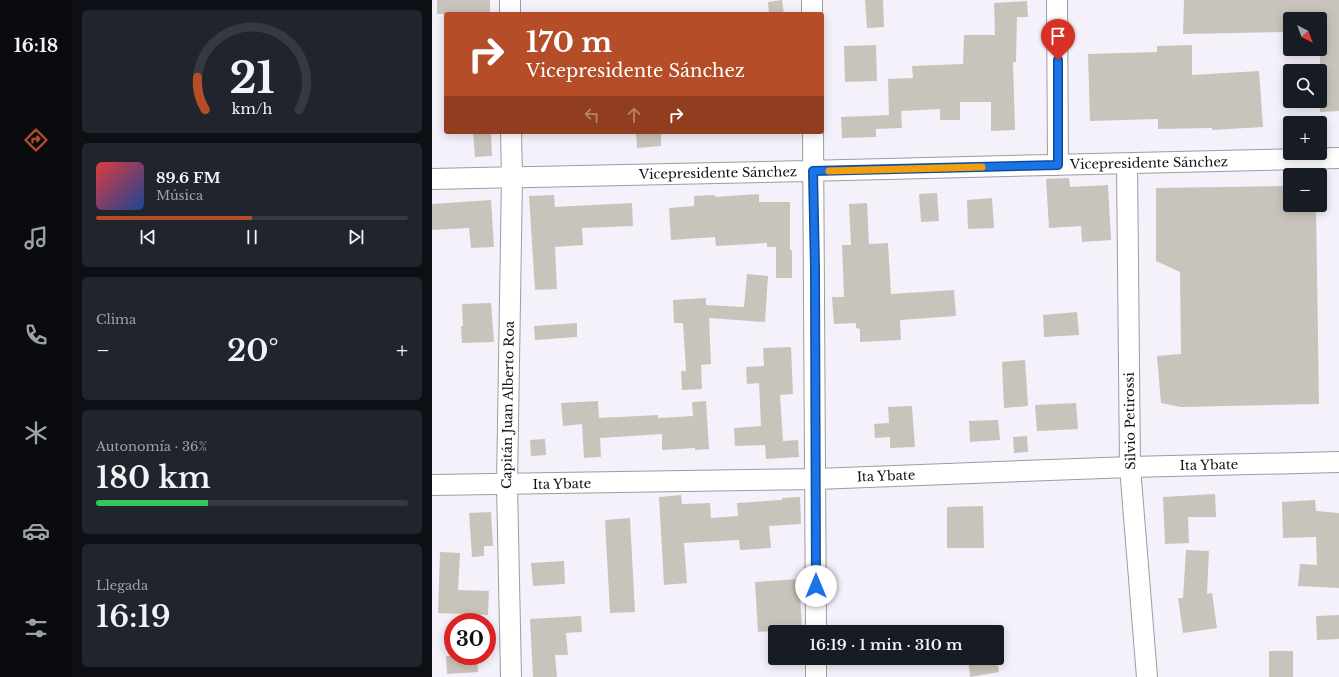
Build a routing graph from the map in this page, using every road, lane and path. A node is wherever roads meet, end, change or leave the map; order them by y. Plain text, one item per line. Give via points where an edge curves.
1 (510, 0) edge
2 (812, 0) edge
3 (1057, 0) edge
4 (510, 12) edge
5 (812, 12) edge
6 (511, 134) edge
7 (813, 134) edge
8 (1339, 158) edge
9 (1128, 164) junction
10 (1058, 165) junction
11 (813, 171) junction
12 (512, 177) junction
13 (432, 179) edge
14 (1339, 462) edge
15 (1130, 467) junction
16 (816, 479) junction
17 (432, 485) edge
18 (507, 485) junction
19 (816, 625) edge
20 (816, 665) edge
21 (511, 677) edge
22 (816, 677) edge
23 (1147, 677) edge

1 - 4 street
2 - 5 street
3 - 10 street
6 - 12 street, Capitán Juan Alberto Roa
7 - 11 street
8 - 9 street, Vicepresidente Sánchez
9 - 10 street, Vicepresidente Sánchez
9 - 15 street, Silvio Petirossi
10 - 11 street, Vicepresidente Sánchez
11 - 12 street, Vicepresidente Sánchez
11 - 16 street
12 - 13 street, Vicepresidente Sánchez
12 - 18 street, Capitán Juan Alberto Roa
14 - 15 street, Ita Ybate
15 - 16 street, Ita Ybate
15 - 23 street, Silvio Petirossi
16 - 18 street, Ita Ybate
16 - 19 street
17 - 18 street, Ita Ybate
18 - 21 street, Capitán Juan Alberto Roa
20 - 22 street

